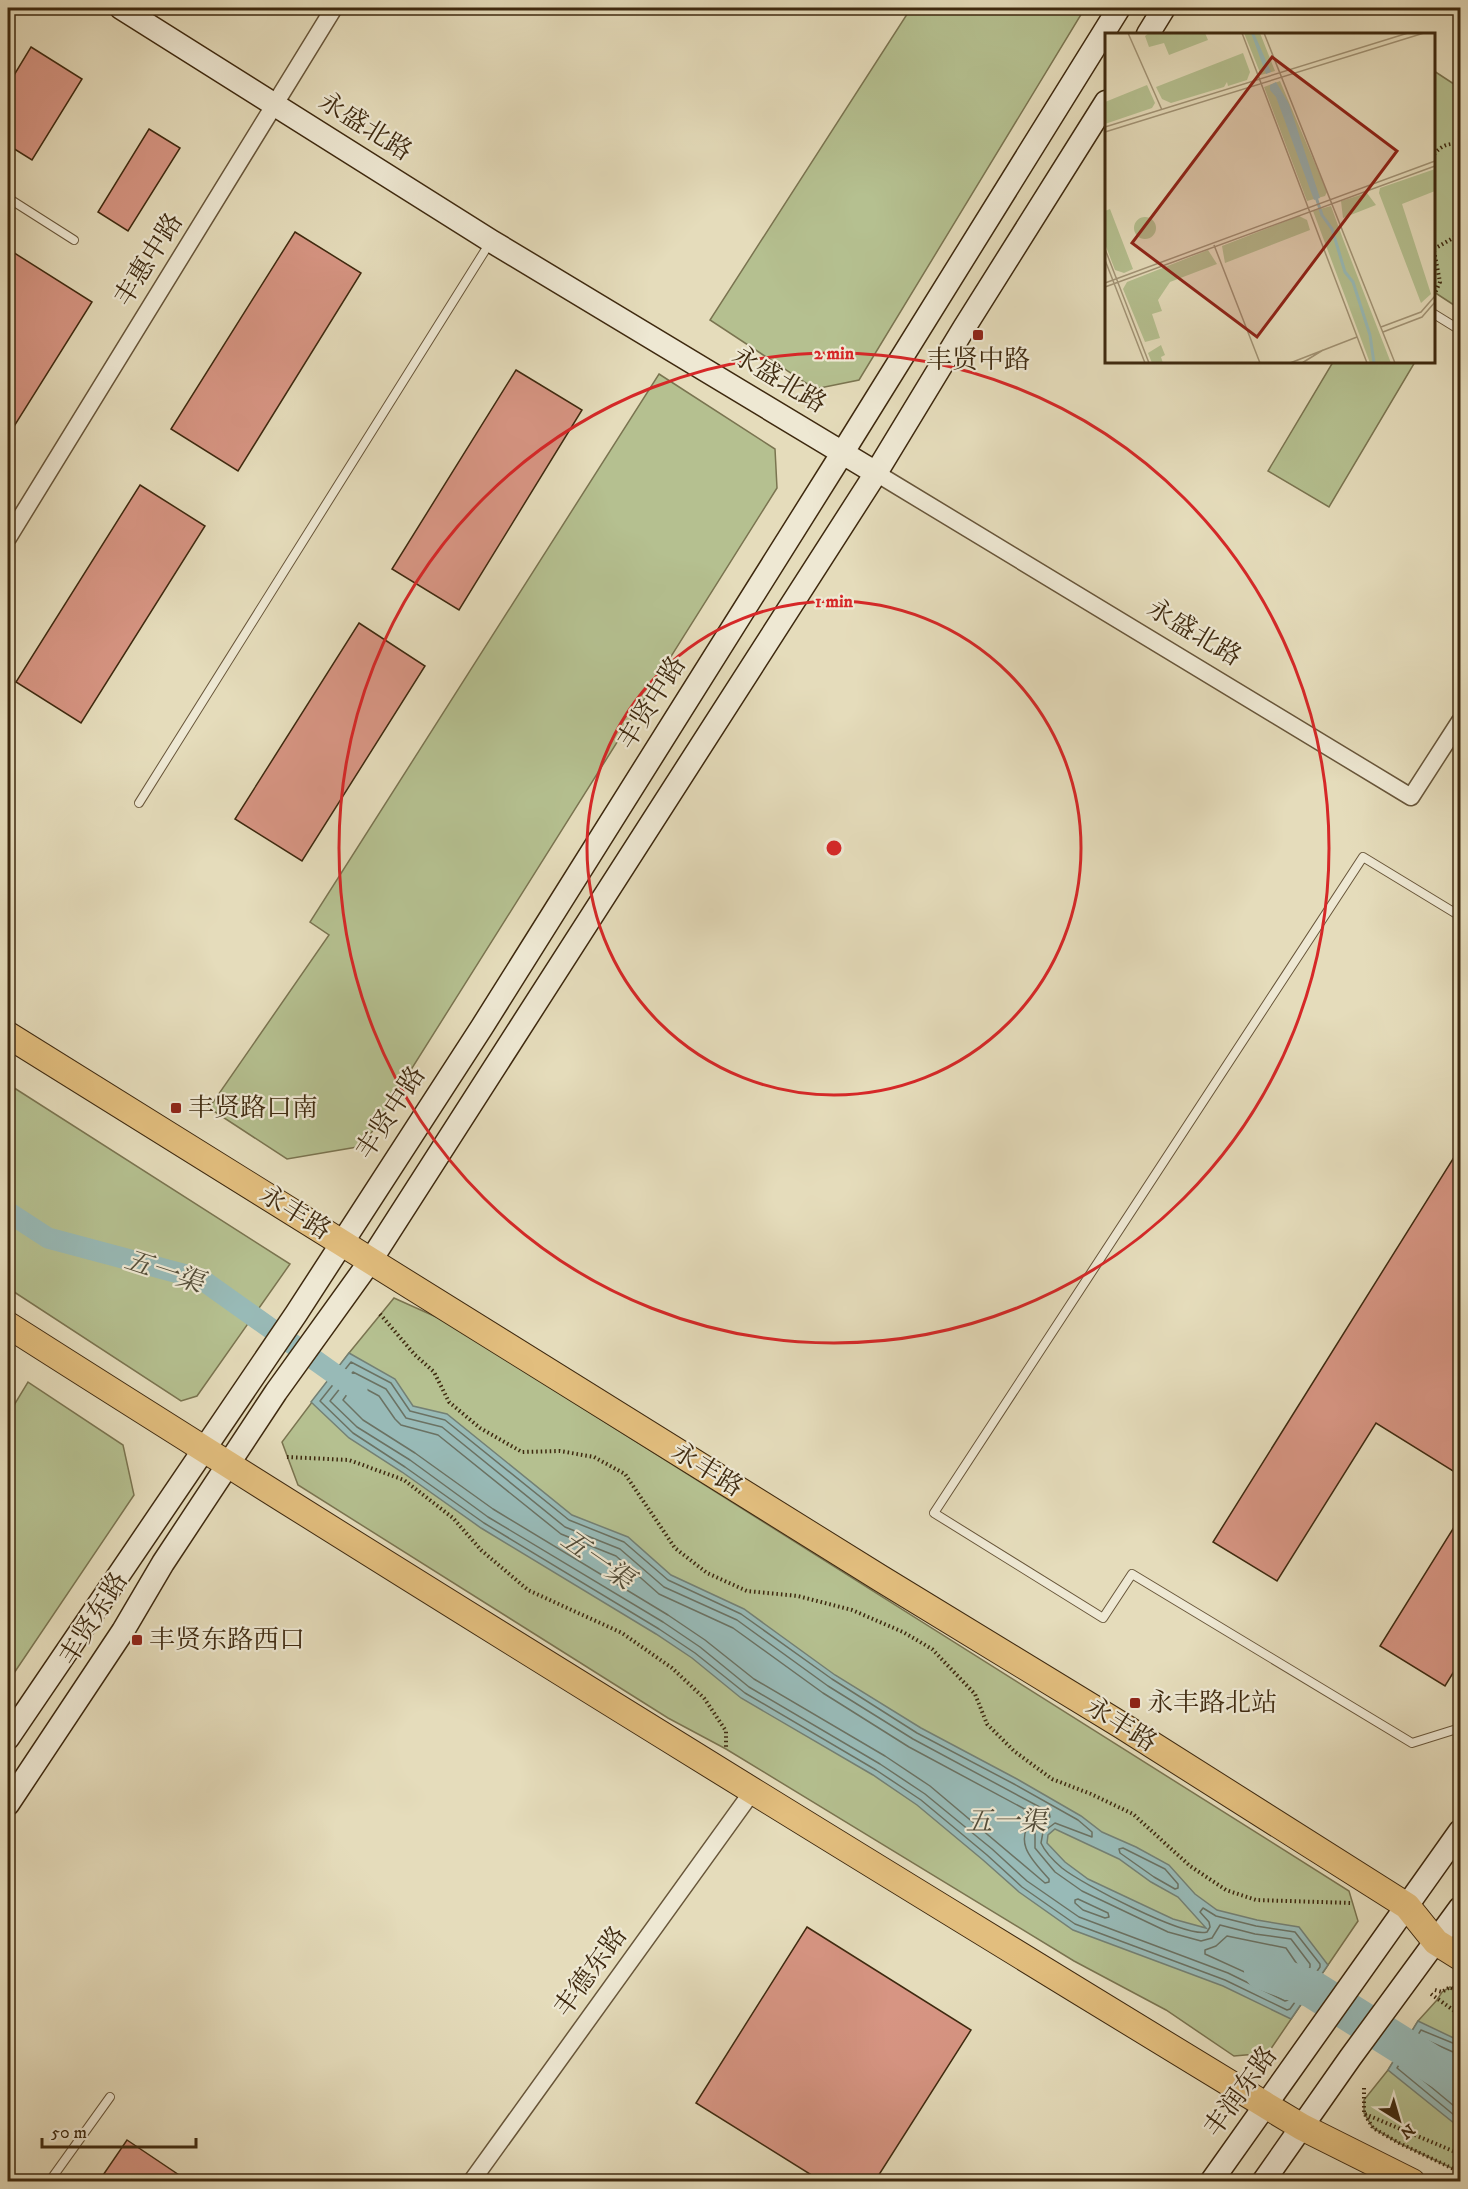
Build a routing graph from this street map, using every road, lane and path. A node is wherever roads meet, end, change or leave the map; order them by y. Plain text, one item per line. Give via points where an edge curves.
1 (121, 8) edge
2 (333, 8) edge
3 (1119, 8) edge
4 (1164, 8) edge
5 (1149, 33) edge
6 (274, 104) junction
7 (1104, 111) edge
8 (1461, 144) edge
9 (1435, 153) edge
10 (8, 198) edge
11 (1461, 234) edge
12 (74, 240) dead end
13 (491, 241) junction
14 (1435, 249) edge
15 (1435, 255) edge
16 (1435, 293) dead end
17 (1435, 315) edge
18 (1461, 330) edge
19 (843, 453) junction
20 (876, 473) junction
21 (8, 538) edge
22 (1461, 721) edge
23 (139, 803) dead end
24 (1461, 916) edge
25 (8, 1035) edge
26 (341, 1242) junction
27 (371, 1260) junction
28 (380, 1314) dead end
29 (8, 1325) edge
30 (251, 1379) joint
31 (204, 1450) junction
32 (287, 1457) dead end
33 (228, 1465) junction
34 (1461, 1728) edge
35 (8, 1738) edge
36 (726, 1749) dead end
37 (752, 1792) junction
38 (8, 1804) edge
39 (1461, 1832) edge
40 (1352, 1903) dead end
41 (1407, 1906) junction
42 (1461, 1908) edge
43 (1436, 1942) junction
44 (1461, 1957) edge
45 (1435, 1990) dead end
46 (1461, 1993) edge
47 (1431, 1994) dead end
48 (1461, 2015) edge
49 (1364, 2088) dead end
50 (110, 2097) dead end
51 (1267, 2106) junction
52 (1365, 2114) junction
53 (1302, 2127) junction
54 (1461, 2154) edge
55 (1461, 2172) edge
56 (50, 2181) edge
57 (471, 2181) edge
58 (1211, 2181) edge
59 (1263, 2181) edge
60 (1412, 2181) edge

1 - 6 street, 永盛北路
2 - 6 street, 丰惠中路
3 - 19 street, 丰贤中路
4 - 5 street
6 - 13 street, 永盛北路
6 - 21 street, 丰惠中路
7 - 20 street
8 - 9 path via 1449,143
10 - 12 lane
11 - 14 path
13 - 19 street, 永盛北路
13 - 23 lane
15 - 16 path via 1440,282
17 - 18 lane
19 - 20 street, 永盛北路
19 - 26 street, 丰贤中路 via 482,1027
20 - 22 street, 永盛北路 via 1411,797
20 - 27 street
24 - 34 lane via 1363,857 934,1514 1103,1618 1132,1574 1412,1743
25 - 26 main road, 永丰路
26 - 27 main road, 永丰路
26 - 30 street, 丰贤中路
27 - 33 street, 丰贤东路
27 - 41 main road, 永丰路
28 - 40 path via 434,1372 449,1402 480,1428 522,1452 560,1451 594,1457 625,1474 675,1548 707,1573 747,1591 798,1596 852,1610 932,1649 975,1694 987,1724 1014,1751 1052,1779 1133,1814 1190,1866 1226,1890 1256,1900
29 - 31 main road
30 - 31 street, 丰贤东路
31 - 33 main road
31 - 35 street, 丰贤东路
32 - 36 path via 349,1460 404,1480 453,1518 481,1550 528,1590 622,1633 672,1668 704,1698 721,1723 726,1731
33 - 37 main road
33 - 38 street, 丰贤东路
37 - 51 main road
37 - 57 street, 丰德东路
39 - 41 street, 丰润东路
41 - 43 main road, 永丰路
41 - 51 street, 丰润东路
42 - 43 street
43 - 44 main road
43 - 53 street
45 - 46 path via 1442,1992 1450,1986
47 - 48 path
49 - 52 path
50 - 56 lane
51 - 53 main road
51 - 58 street, 丰润东路
52 - 54 path
52 - 55 path via 1373,2128
53 - 59 street
53 - 60 main road

